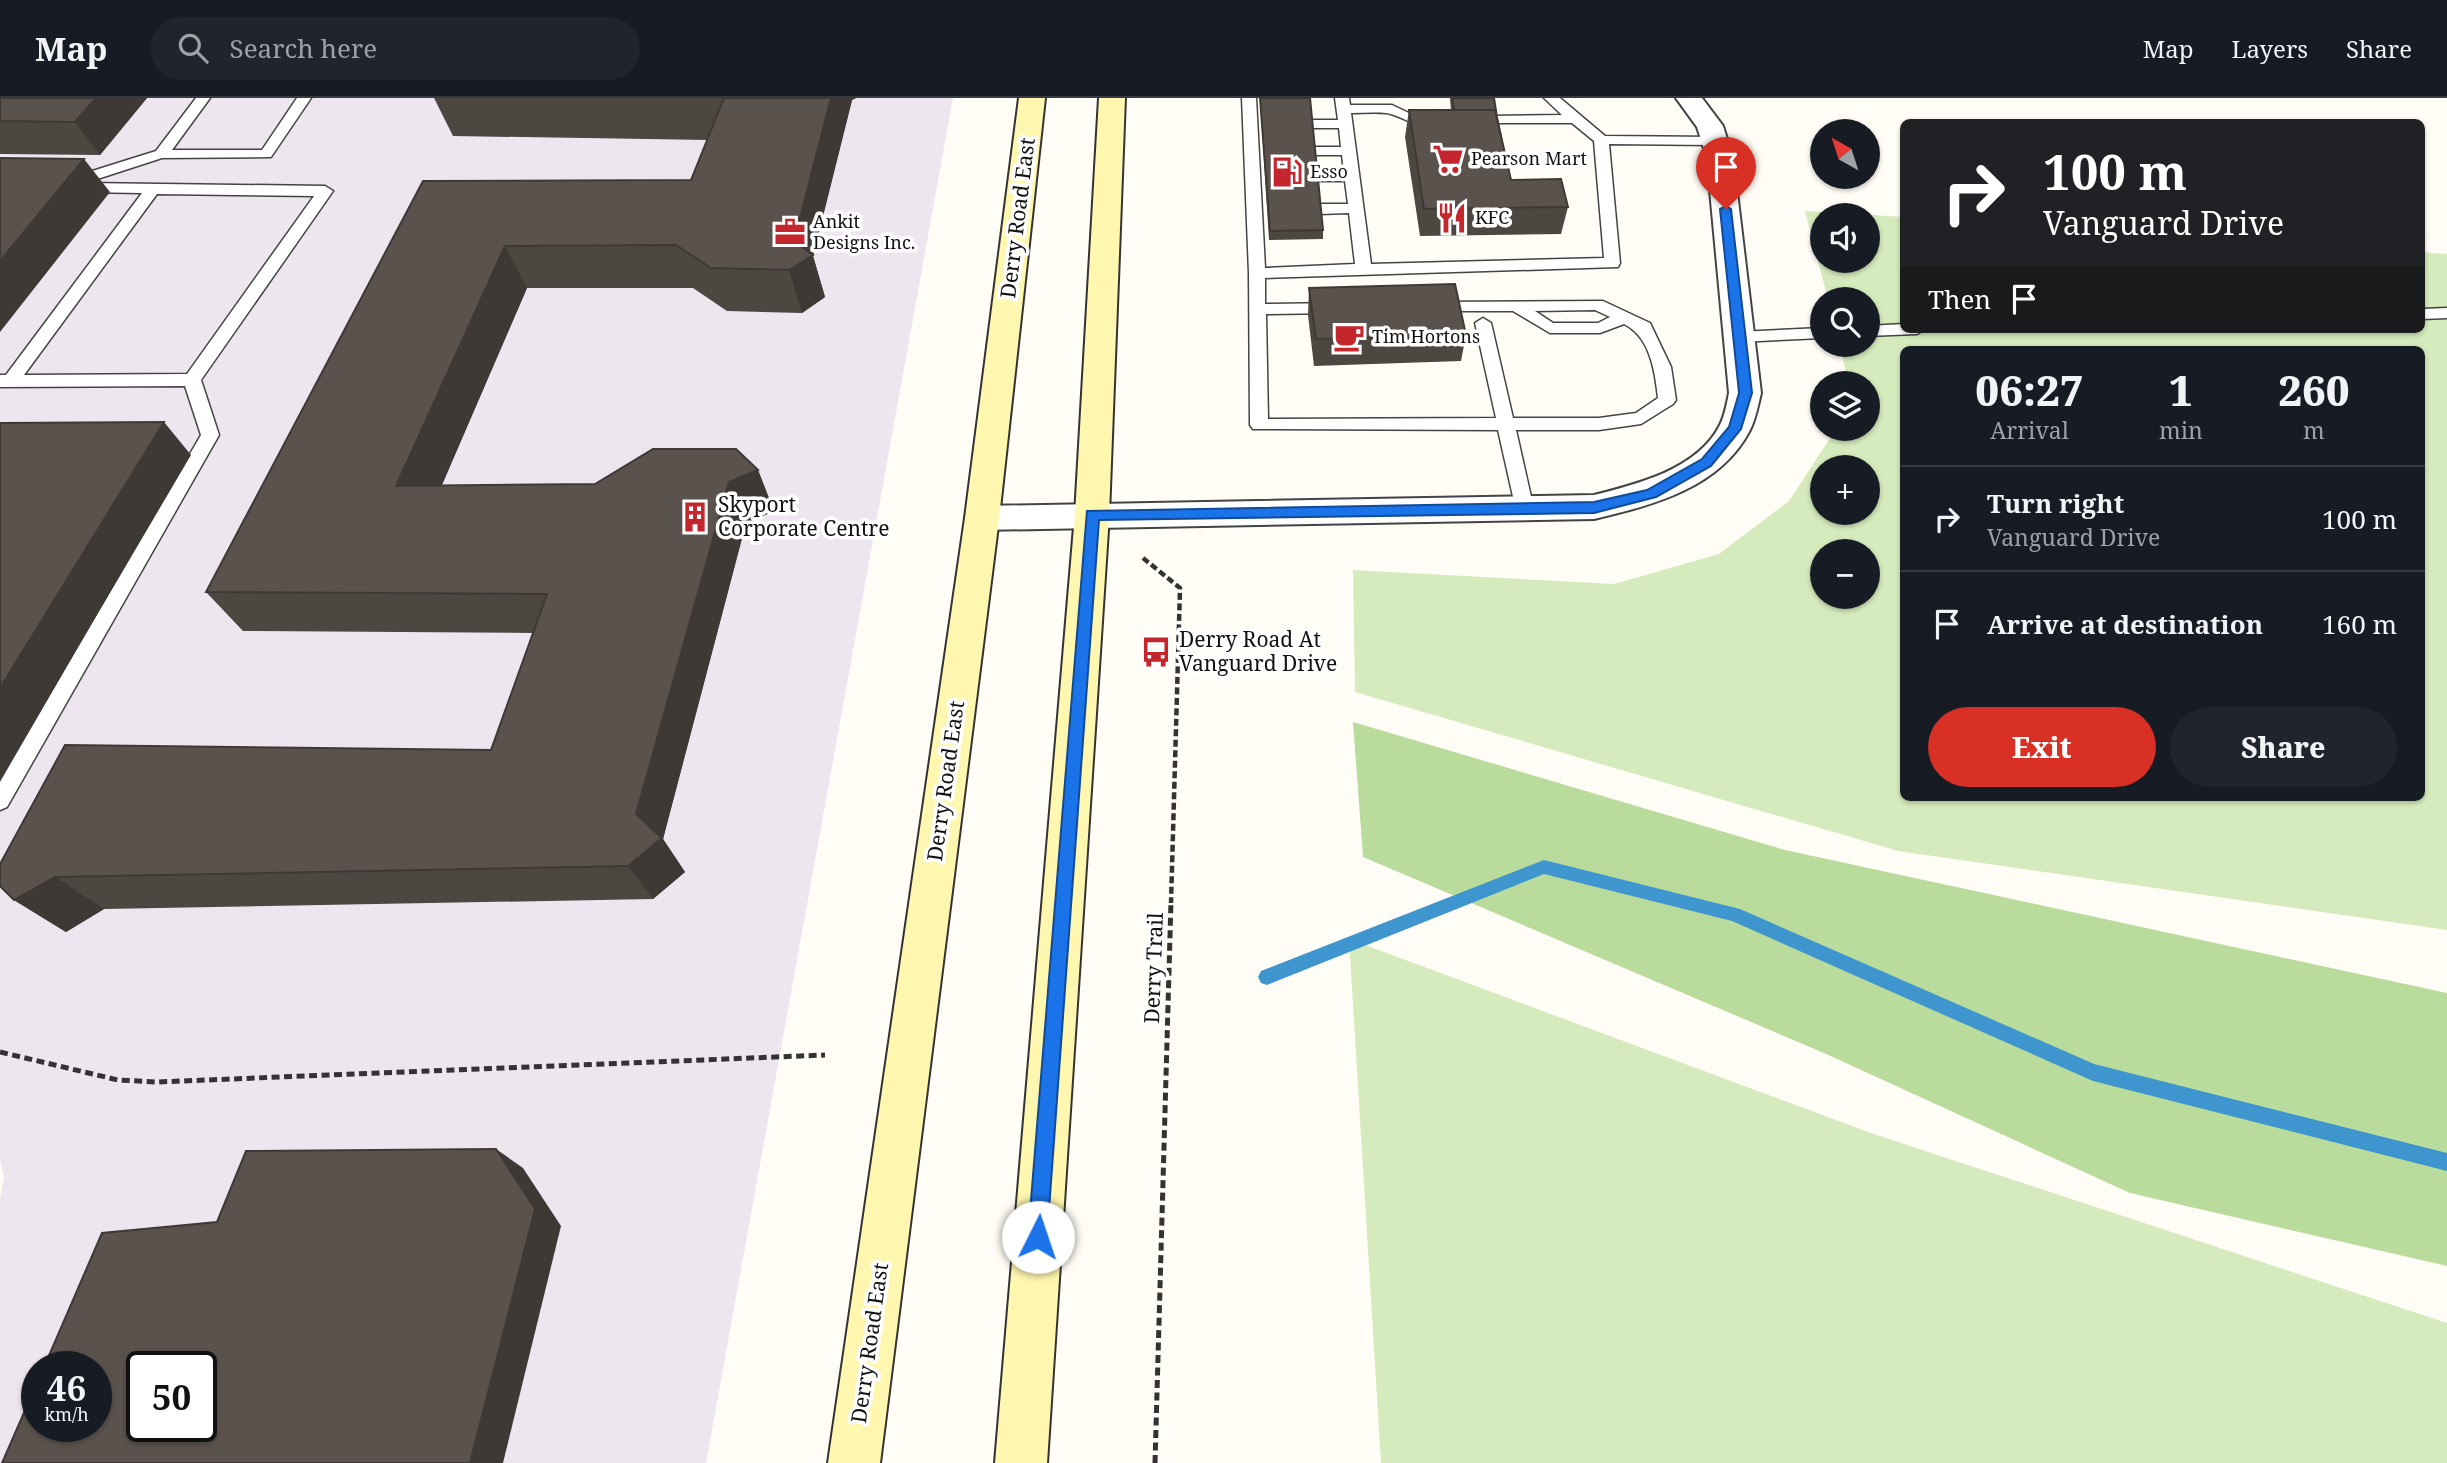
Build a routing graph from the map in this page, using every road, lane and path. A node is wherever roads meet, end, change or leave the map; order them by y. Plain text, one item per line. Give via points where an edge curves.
1 (203, 98) edge
2 (304, 98) edge
3 (1032, 98) edge
4 (1112, 98) edge
5 (1249, 98) edge
6 (1405, 98) edge
7 (1550, 98) edge
8 (1689, 98) edge
9 (1392, 109) junction
10 (1344, 110) edge
11 (1494, 119) edge
12 (1576, 119) junction
13 (1453, 120) edge
14 (1311, 124) edge
15 (1601, 140) junction
16 (1714, 141) junction
17 (1314, 150) edge
18 (1350, 151) junction
19 (161, 154) junction
20 (1316, 177) edge
21 (1353, 177) junction
22 (153, 189) junction
23 (1356, 208) junction
24 (1320, 209) edge
25 (1364, 270) junction
26 (1257, 273) junction
27 (1422, 307) edge
28 (1353, 308) edge
29 (1257, 309) junction
30 (2447, 313) edge
31 (2425, 314) edge
32 (1483, 323) dead end
33 (1880, 330) edge
34 (1900, 330) edge
35 (1810, 334) edge
36 (1739, 337) junction
37 (192, 380) junction
38 (5, 381) edge
39 (1504, 426) junction
40 (1525, 510) junction
41 (1092, 515) junction
42 (982, 517) junction
43 (0, 801) edge
44 (0, 1052) edge
45 (825, 1055) dead end
46 (854, 1463) edge
47 (1021, 1463) edge
48 (1155, 1463) edge

1 - 19 lane
2 - 19 lane via 266,154
3 - 42 main road, Derry Road East
4 - 41 main road
5 - 26 lane via 1256,124 1260,210
6 - 9 lane
7 - 12 lane
8 - 16 street via 1710,126
9 - 10 lane
9 - 13 lane via 1412,120
10 - 14 lane
10 - 18 lane
11 - 12 lane
12 - 15 lane
15 - 16 lane
15 - 25 lane via 1612,263
16 - 36 street via 1720,158
17 - 18 lane
18 - 21 lane
19 - 22 lane via 56,186
20 - 21 lane
21 - 23 lane
22 - 37 lane via 325,191
22 - 38 lane
23 - 24 lane
23 - 25 lane
25 - 26 lane
26 - 29 lane
27 - 39 lane via 1597,305 1644,327 1664,367 1667,400 1641,418 1599,424
28 - 29 lane
29 - 39 lane via 1259,425
30 - 31 lane
32 - 39 lane
33 - 34 lane
35 - 36 lane
36 - 40 street via 1745,393 1735,429 1707,463 1651,494 1594,508
37 - 38 lane
37 - 43 lane via 210,435
39 - 40 lane
40 - 41 street
41 - 42 street
41 - 47 main road
41 - 48 path, Derry Trail via 1180,588
42 - 46 main road, Derry Road East
44 - 45 path via 118,1080 157,1082

